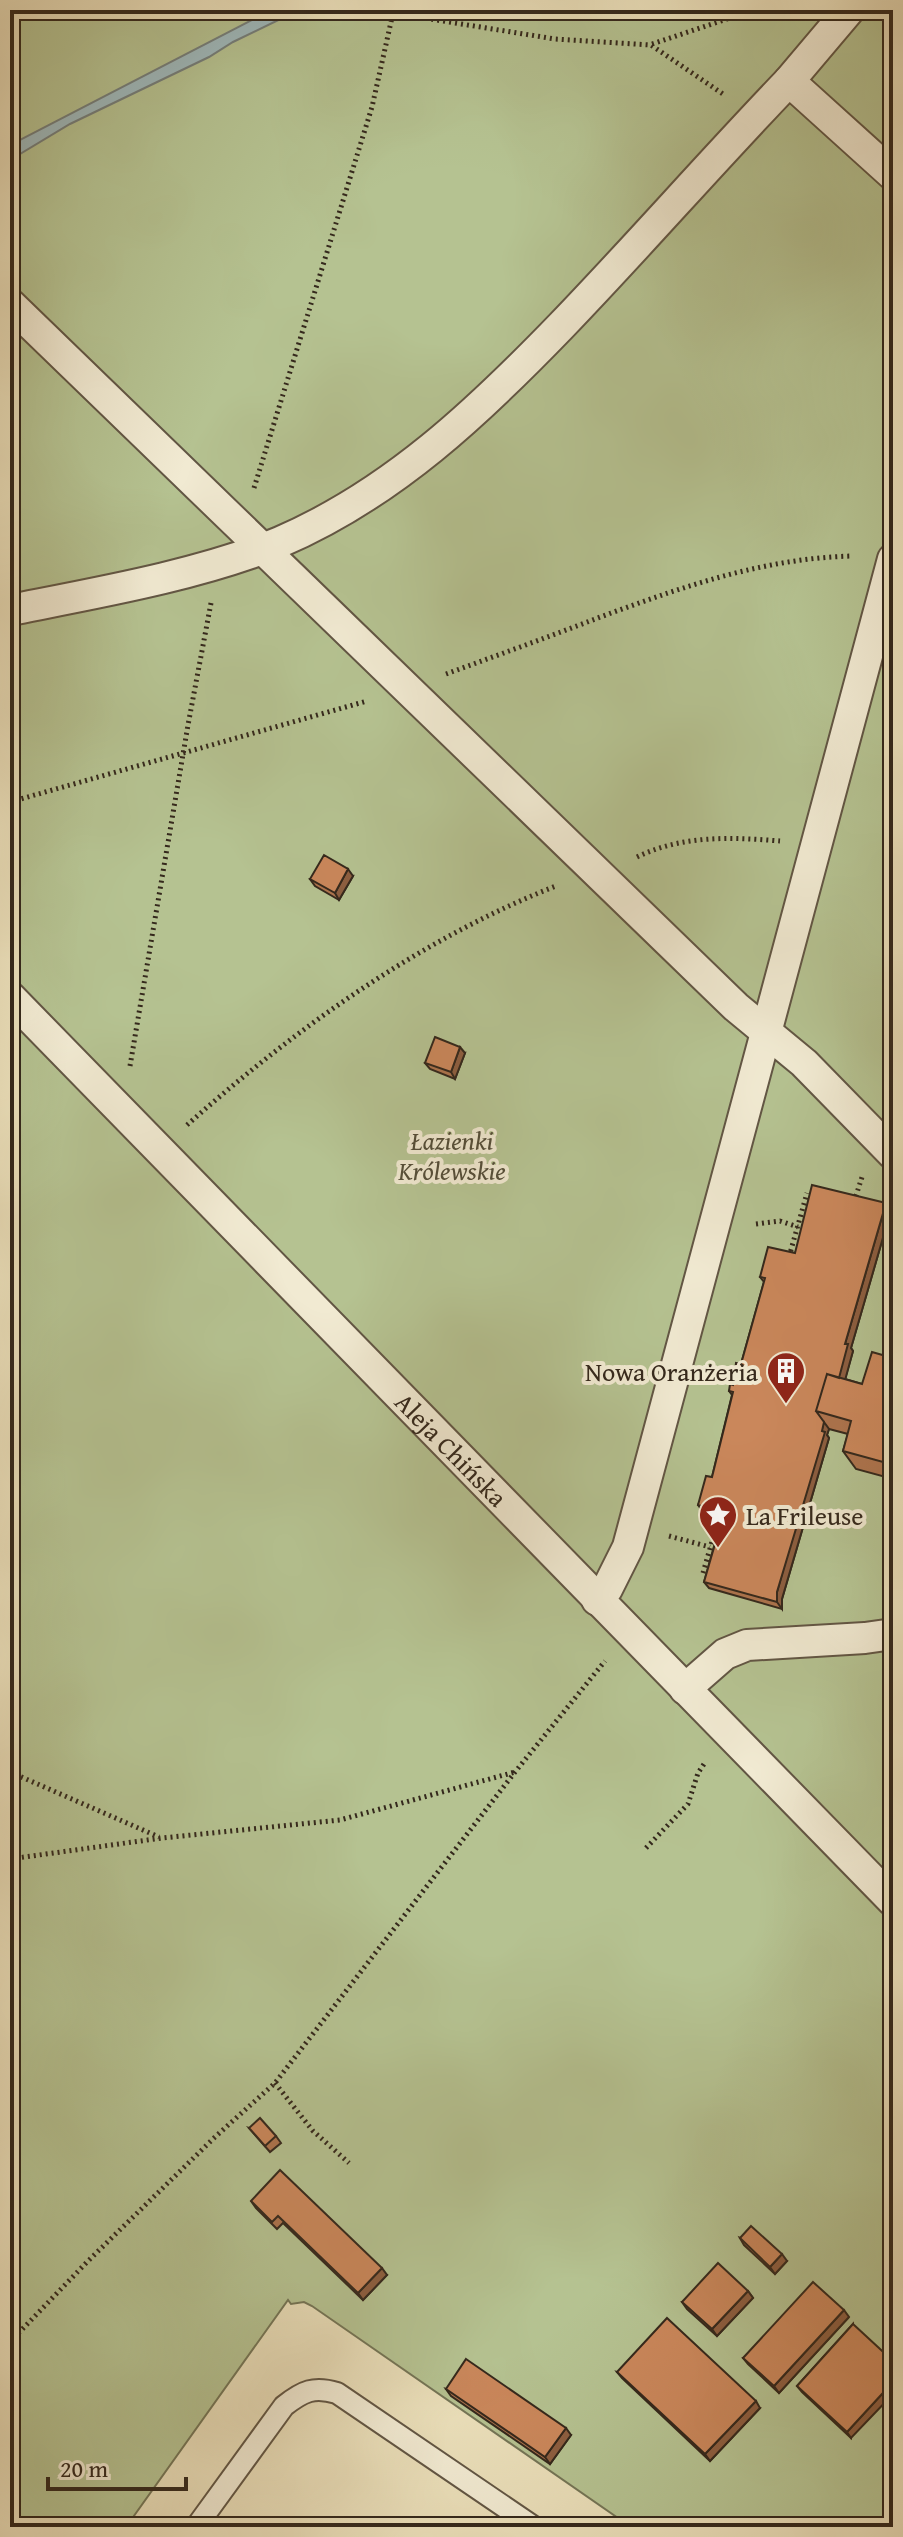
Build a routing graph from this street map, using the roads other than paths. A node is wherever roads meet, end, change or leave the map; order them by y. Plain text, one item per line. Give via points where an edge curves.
1 (849, 10) edge
2 (789, 81) junction
3 (893, 175) edge
4 (10, 304) edge
5 (263, 548) junction
6 (879, 558) edge
7 (10, 610) edge
8 (10, 997) edge
9 (767, 1032) junction
10 (893, 1154) edge
11 (597, 1600) junction
12 (893, 1634) edge
13 (685, 1689) junction
14 (893, 1901) edge
15 (196, 2527) edge
16 (534, 2527) edge

1 - 2 street
2 - 3 street
2 - 5 street via 533,355 426,455 357,502
4 - 5 street
5 - 7 street via 177,574
5 - 9 street
6 - 9 street
8 - 11 street, Aleja Chińska
9 - 10 street
9 - 11 street via 628,1547
11 - 13 street, Aleja Chińska
12 - 13 street via 747,1645 725,1654
13 - 14 street, Aleja Chińska
15 - 16 lane via 284,2406 303,2390 321,2388 337,2393

